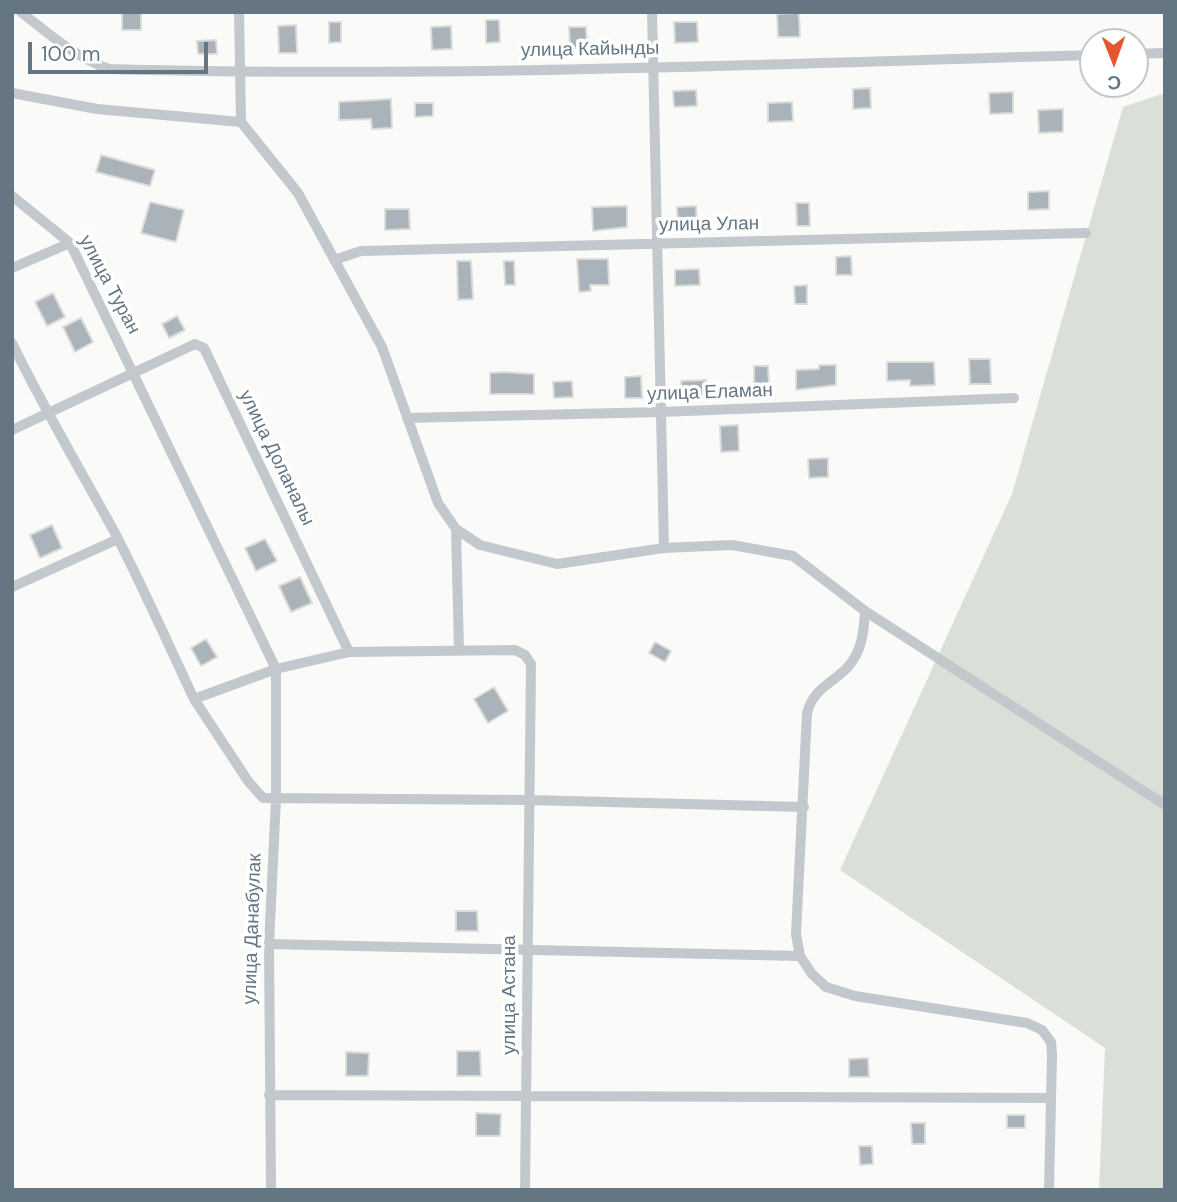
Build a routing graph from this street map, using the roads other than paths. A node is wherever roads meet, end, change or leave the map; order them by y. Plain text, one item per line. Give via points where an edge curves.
1 (21, 12) edge
2 (239, 12) edge
3 (652, 12) edge
4 (1079, 55) edge
5 (654, 67) junction
6 (240, 73) junction
7 (12, 93) edge
8 (241, 122) junction
9 (12, 197) edge
10 (1086, 233) dead end
11 (70, 243) junction
12 (657, 244) junction
13 (334, 260) junction
14 (12, 268) edge
15 (12, 343) edge
16 (134, 371) junction
17 (1014, 398) dead end
18 (661, 412) junction
19 (46, 413) junction
20 (407, 418) junction
21 (12, 430) edge
22 (456, 529) junction
23 (118, 539) junction
24 (664, 548) junction
25 (12, 587) edge
26 (865, 611) junction
27 (459, 650) junction
28 (349, 652) junction
29 (275, 669) junction
30 (194, 699) junction
31 (275, 799) junction
32 (529, 800) junction
33 (1165, 805) edge
34 (804, 807) junction
35 (268, 944) junction
36 (528, 948) junction
37 (800, 956) junction
38 (269, 1095) junction
39 (527, 1098) junction
40 (1050, 1098) junction
41 (271, 1190) edge
42 (525, 1190) edge
43 (1049, 1190) edge

1 - 6 street, улица Кайынды via 89,62 109,69
2 - 6 street
3 - 5 street
4 - 5 street, улица Кайынды
5 - 6 street, улица Кайынды
5 - 12 street
6 - 8 street
7 - 8 street via 97,109
8 - 13 street via 298,193
9 - 11 street, улица Туран
10 - 12 street, улица Улан
11 - 14 street
11 - 16 street, улица Туран
12 - 13 street, улица Улан via 360,250
12 - 18 street
13 - 20 street via 382,346
15 - 19 street
16 - 19 street, улица Доланалы
16 - 28 street, улица Доланалы via 195,344 204,348
16 - 29 street, улица Туран
17 - 18 street, улица Еламан
18 - 20 street, улица Еламан
18 - 24 street
19 - 21 street, улица Доланалы
19 - 23 street
20 - 22 street via 438,503
22 - 24 street via 480,545 557,564
22 - 27 street
23 - 25 street
23 - 30 street
24 - 26 street via 732,545 793,556
26 - 33 street
26 - 34 street via 857,653 810,702
27 - 28 street
27 - 32 street, улица Астана via 514,650 531,664
28 - 29 street
29 - 30 street
29 - 31 street, улица Данабулак
30 - 31 street via 248,781 263,798
31 - 32 street
31 - 35 street, улица Данабулак
32 - 34 street
32 - 36 street, улица Астана
34 - 37 street via 796,934
35 - 36 street
35 - 38 street, улица Данабулак
36 - 37 street
36 - 39 street, улица Астана
37 - 40 street via 826,987 855,996 1027,1023 1042,1030 1051,1042
38 - 39 street
38 - 41 street, улица Данабулак
39 - 40 street
39 - 42 street, улица Астана
40 - 43 street

